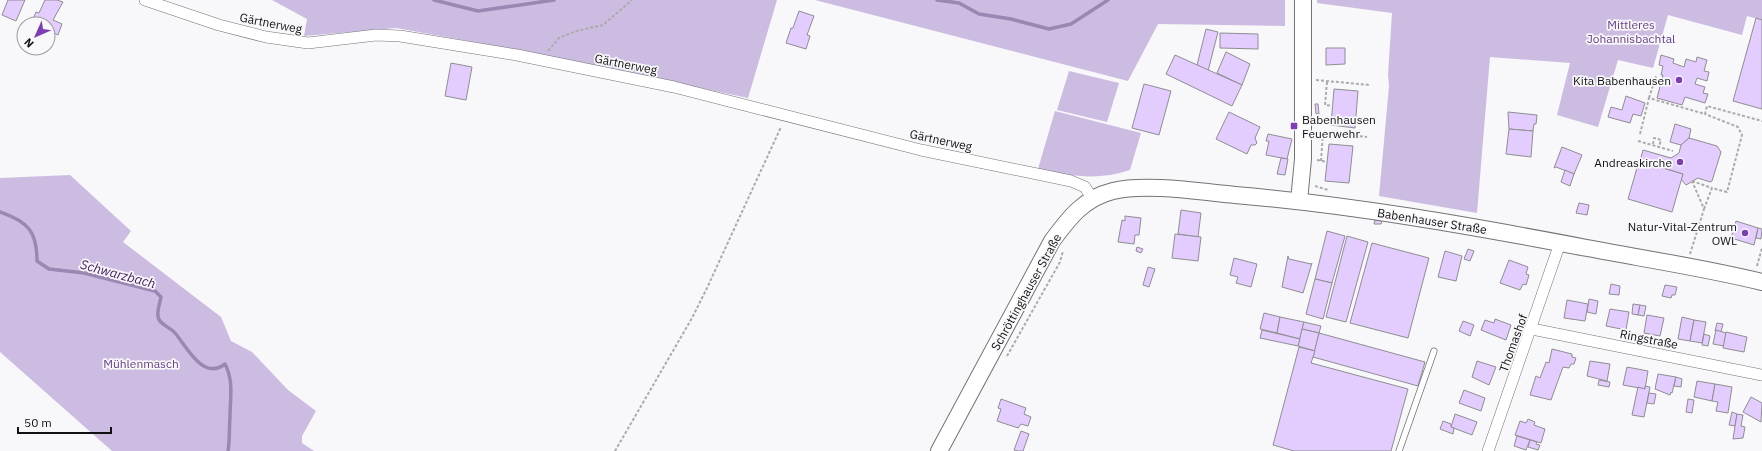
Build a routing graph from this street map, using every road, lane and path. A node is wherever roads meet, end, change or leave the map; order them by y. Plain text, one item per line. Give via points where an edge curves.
1 (146, 0) edge
2 (632, 0) edge
3 (1304, 0) edge
4 (541, 60) junction
5 (1656, 76) dead end
6 (1313, 80) dead end
7 (1327, 81) junction
8 (1370, 85) dead end
9 (1650, 98) junction
10 (1333, 106) dead end
11 (1705, 114) junction
12 (786, 115) junction
13 (1762, 120) edge
14 (1640, 134) dead end
15 (1367, 137) dead end
16 (1638, 141) dead end
17 (1652, 145) junction
18 (1659, 147) junction
19 (1673, 151) dead end
20 (1314, 160) dead end
21 (1321, 161) junction
22 (1327, 162) dead end
23 (1712, 188) junction
24 (1092, 198) junction
25 (1299, 201) junction
26 (1704, 209) junction
27 (1560, 243) junction
28 (1762, 248) edge
29 (1063, 249) dead end
30 (1690, 256) dead end
31 (1759, 275) edge
32 (1532, 329) junction
33 (1434, 351) dead end
34 (1003, 360) dead end
35 (1762, 375) edge
36 (615, 451) edge
37 (939, 451) edge
38 (1398, 451) edge
39 (1488, 451) edge

1 - 4 street, Gärtnerweg via 219,25 266,37 308,43 376,35 400,36
2 - 4 path via 603,25 559,38
3 - 25 main road via 1303,153
4 - 12 street, Gärtnerweg via 674,87
5 - 9 path
6 - 7 path
7 - 8 path
7 - 10 path via 1325,105
9 - 11 path
9 - 14 path
11 - 13 path via 1707,106
11 - 23 path via 1738,127 1742,136 1727,192
12 - 24 street, Gärtnerweg via 922,150 1071,181 1085,187
12 - 36 path via 704,294
15 - 21 path via 1323,133
16 - 17 path
17 - 18 path
17 - 18 path via 1654,138 1661,140
18 - 19 path
20 - 21 path
21 - 22 path
23 - 26 path
23 - 26 path via 1692,181
24 - 25 main road, Schröttinghauser Straße via 1116,191 1168,190
24 - 37 main road, Schröttinghauser Straße via 1073,214 1052,241
25 - 27 main road, Babenhauser Straße
26 - 30 path
27 - 31 main road, Babenhauser Straße
27 - 32 street, Thomashof
28 - 31 path
29 - 34 path via 1056,269 1011,351
32 - 35 street, Ringstraße
32 - 39 street, Thomashof
33 - 38 lane

